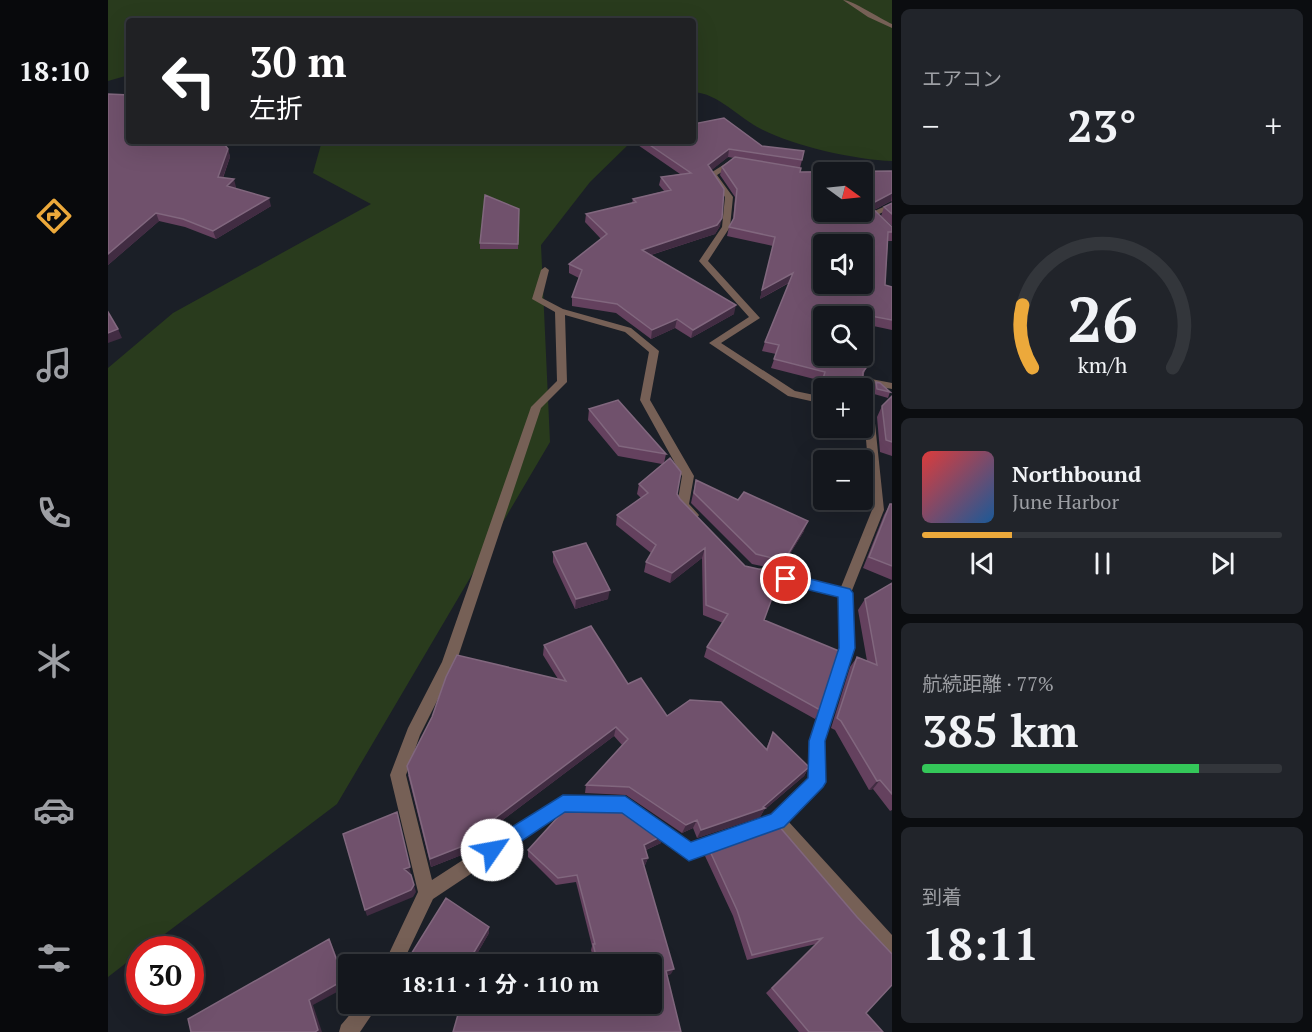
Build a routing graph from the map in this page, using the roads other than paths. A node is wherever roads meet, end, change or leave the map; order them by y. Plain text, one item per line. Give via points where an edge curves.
1 (846, 0) edge
2 (892, 26) edge
3 (743, 163) edge
4 (892, 205) edge
5 (892, 234) edge
6 (545, 270) dead end
7 (560, 311) junction
8 (873, 382) edge
9 (892, 386) edge
10 (813, 399) edge
11 (869, 438) edge
12 (699, 521) edge
13 (747, 570) edge
14 (845, 593) junction
15 (777, 821) junction
16 (427, 893) junction
17 (892, 948) edge
18 (398, 954) edge
19 (362, 1014) edge
20 (348, 1032) edge

1 - 2 street
3 - 10 street via 732,161 713,174 729,197 726,227 704,261 755,318 714,343 792,394
4 - 5 street via 872,214
6 - 7 street via 537,299
7 - 12 street via 628,330 654,351 645,400 688,476 683,505
7 - 16 street via 562,382 536,407 449,663 413,733 398,775
8 - 9 street
11 - 14 street via 878,510
13 - 14 street
14 - 15 street via 847,648 817,741 817,782
15 - 16 street via 689,851 625,805 563,803
15 - 17 street
16 - 18 street
19 - 20 street

